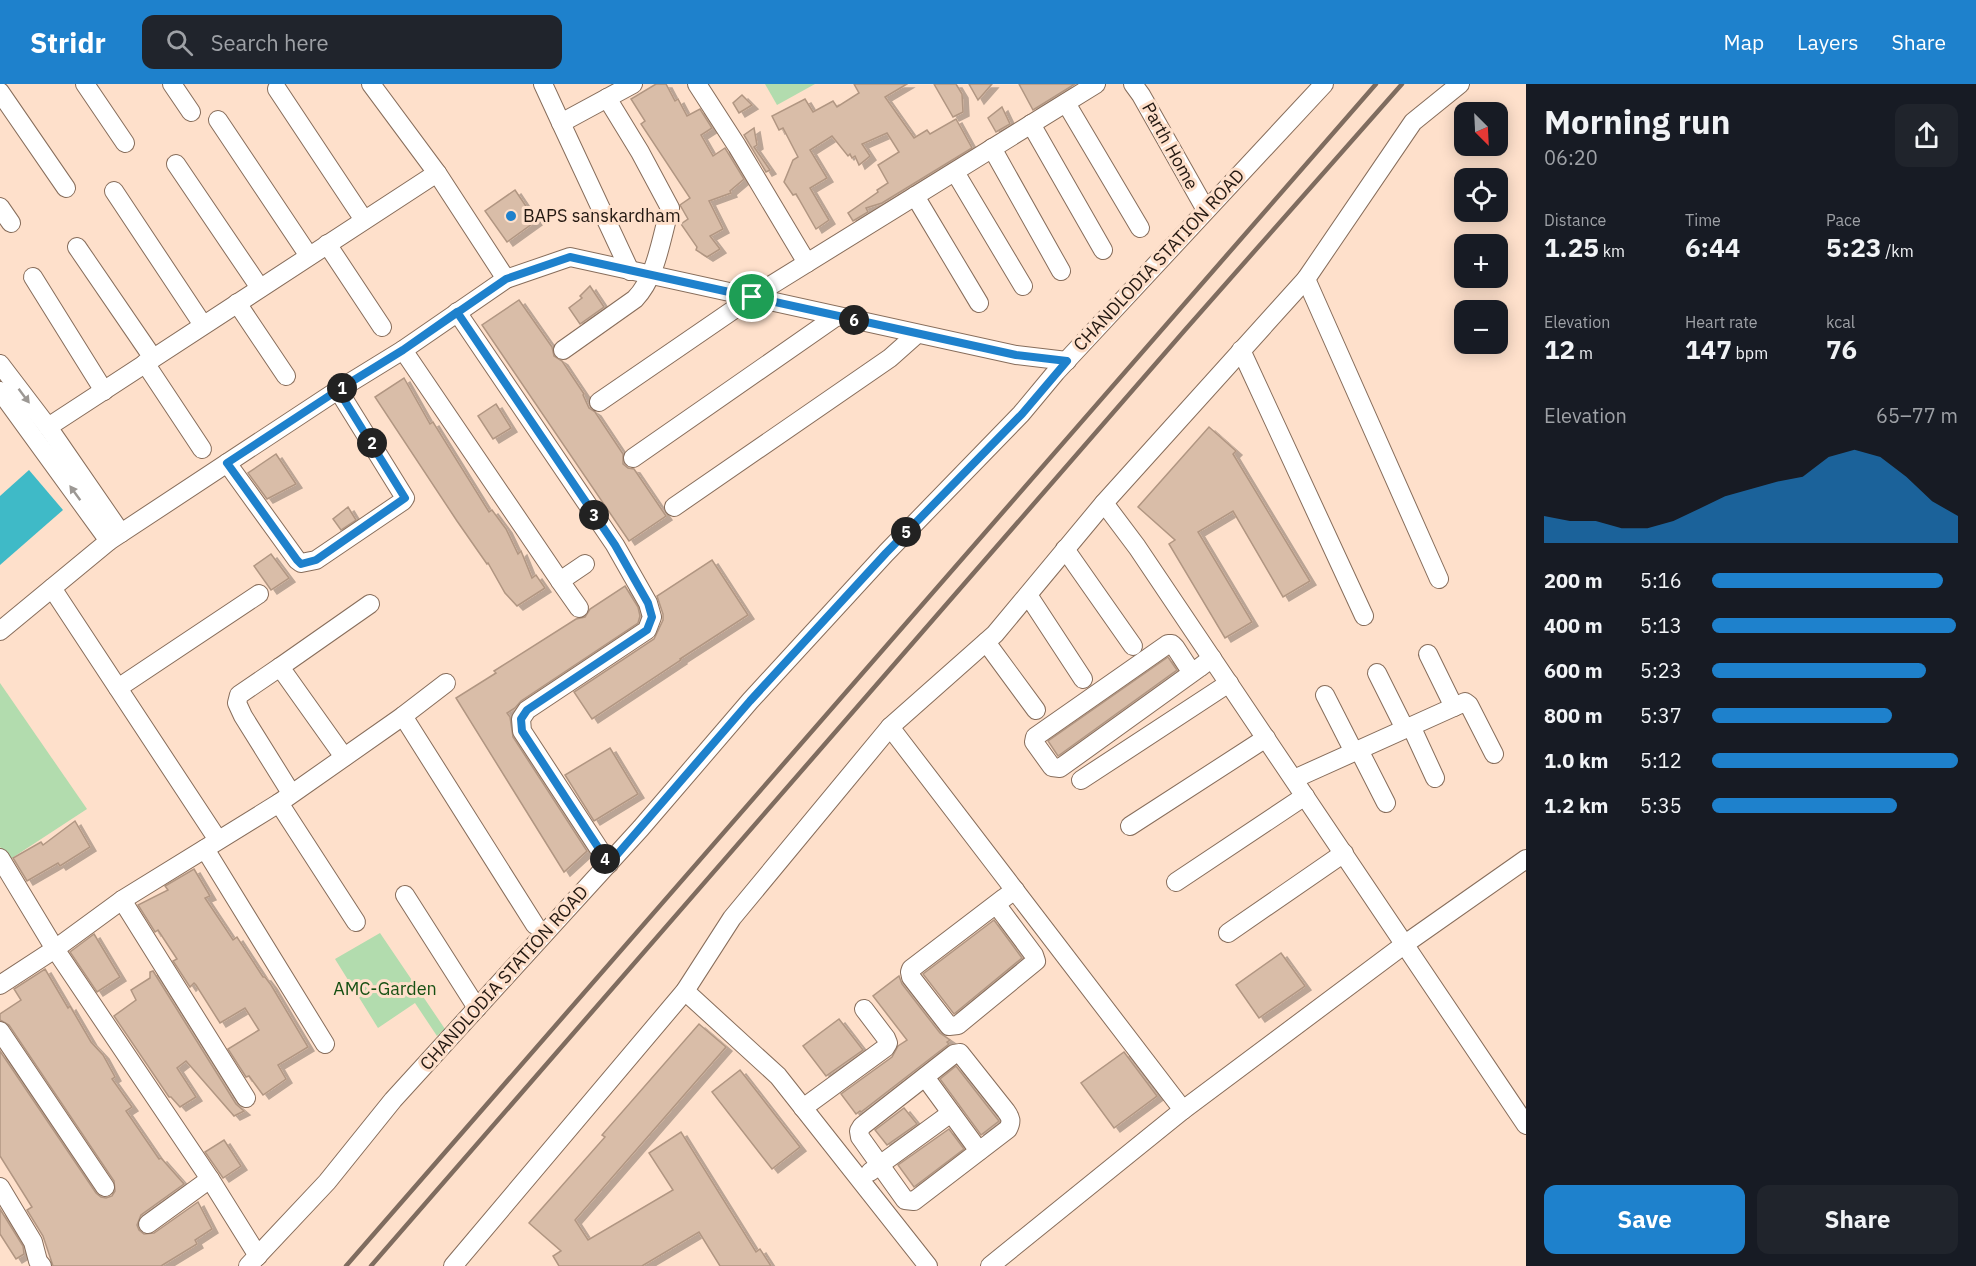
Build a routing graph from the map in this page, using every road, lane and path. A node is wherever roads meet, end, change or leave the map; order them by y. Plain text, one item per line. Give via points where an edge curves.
1 (10, 84) edge
2 (85, 84) edge
3 (172, 84) edge
4 (371, 84) edge
5 (543, 84) edge
6 (633, 84) edge
7 (697, 84) edge
8 (1096, 84) edge
9 (1133, 84) edge
10 (1324, 84) edge
11 (1460, 84) edge
12 (277, 89) dead end
13 (0, 92) edge
14 (607, 98) junction
15 (1066, 103) junction
16 (191, 112) dead end
17 (218, 120) dead end
18 (561, 123) junction
19 (1031, 124) junction
20 (125, 143) dead end
21 (992, 148) junction
22 (176, 164) dead end
23 (955, 172) junction
24 (436, 173) junction
25 (66, 188) dead end
26 (114, 191) dead end
27 (915, 196) junction
28 (0, 207) edge
29 (1206, 210) junction
30 (364, 220) junction
31 (11, 223) dead end
32 (1140, 228) dead end
33 (327, 244) junction
34 (77, 247) dead end
35 (1103, 250) dead end
36 (309, 256) junction
37 (807, 263) junction
38 (630, 271) junction
39 (1061, 271) dead end
40 (651, 275) junction
41 (33, 277) dead end
42 (506, 279) junction
43 (1306, 279) junction
44 (1023, 286) dead end
45 (260, 288) junction
46 (752, 297) junction
47 (237, 303) junction
48 (979, 303) dead end
49 (457, 312) junction
50 (837, 316) junction
51 (203, 325) junction
52 (382, 327) dead end
53 (917, 334) junction
54 (403, 350) junction
55 (563, 350) dead end
56 (1241, 351) junction
57 (149, 361) junction
58 (1067, 361) junction
59 (0, 364) edge
60 (286, 376) dead end
61 (338, 390) junction
62 (0, 391) edge
63 (104, 391) junction
64 (599, 402) dead end
65 (48, 427) junction
66 (202, 449) dead end
67 (633, 458) dead end
68 (227, 463) junction
69 (1104, 503) junction
70 (674, 507) dead end
71 (115, 537) junction
72 (1065, 549) junction
73 (585, 564) dead end
74 (1439, 579) dead end
75 (560, 581) junction
76 (52, 588) junction
77 (259, 594) dead end
78 (1028, 595) junction
79 (370, 604) dead end
80 (579, 608) dead end
81 (1364, 616) dead end
82 (0, 631) edge
83 (986, 642) junction
84 (1133, 646) dead end
85 (1428, 654) dead end
86 (1212, 658) junction
87 (280, 666) junction
88 (1377, 672) dead end
89 (1192, 673) junction
90 (1083, 679) dead end
91 (446, 683) dead end
92 (1229, 683) junction
93 (118, 688) junction
94 (1325, 695) dead end
95 (1454, 707) junction
96 (1036, 710) dead end
97 (403, 716) junction
98 (890, 727) junction
99 (1408, 728) junction
100 (1266, 738) junction
101 (1357, 751) junction
102 (1494, 754) dead end
103 (344, 757) junction
104 (1436, 778) dead end
105 (1294, 779) junction
106 (1081, 780) dead end
107 (1305, 796) junction
108 (285, 798) junction
109 (1386, 803) dead end
110 (1130, 826) dead end
111 (211, 845) junction
112 (1344, 853) junction
113 (0, 858) edge
114 (1526, 859) edge
115 (609, 864) junction
116 (1176, 882) dead end
117 (1015, 890) junction
118 (405, 895) dead end
119 (122, 900) junction
120 (996, 904) junction
121 (356, 922) dead end
122 (535, 925) dead end
123 (1228, 933) dead end
124 (1406, 944) junction
125 (55, 949) junction
126 (0, 985) edge
127 (685, 991) junction
128 (477, 1008) junction
129 (864, 1009) dead end
130 (0, 1030) edge
131 (325, 1044) dead end
132 (925, 1077) junction
133 (246, 1098) dead end
134 (804, 1108) junction
135 (1183, 1110) junction
136 (951, 1113) junction
137 (1525, 1122) edge
138 (980, 1151) junction
139 (880, 1166) junction
140 (210, 1179) junction
141 (860, 1179) junction
142 (0, 1186) edge
143 (105, 1187) dead end
144 (148, 1224) dead end
145 (253, 1261) edge
146 (42, 1266) edge
147 (453, 1266) edge
148 (928, 1266) edge
149 (990, 1266) edge

1 - 13 street
2 - 20 street
3 - 16 street
4 - 24 street
5 - 18 street
6 - 14 street
7 - 37 street
8 - 15 street
9 - 29 street, Parth Home
10 - 29 street, CHANDLODIA STATION ROAD
11 - 43 street via 1413,122
12 - 30 street
13 - 25 street
14 - 18 street
14 - 40 street via 670,208
15 - 19 street
15 - 32 street
17 - 36 street
18 - 38 street
19 - 21 street
19 - 35 street
21 - 23 street
21 - 39 street
22 - 45 street
23 - 27 street
23 - 44 street
24 - 30 street
24 - 42 street
26 - 51 street
27 - 37 street
27 - 48 street
28 - 31 street
29 - 58 street, CHANDLODIA STATION ROAD
30 - 33 street
33 - 36 street
33 - 52 street
34 - 57 street
36 - 45 street
37 - 46 street
38 - 40 street
38 - 42 street via 570,257
40 - 46 street
40 - 55 street via 635,299
41 - 63 street
42 - 49 street
43 - 56 street
43 - 74 street
45 - 47 street
46 - 50 street
46 - 64 street
47 - 51 street
47 - 60 street
49 - 54 street
49 - 115 street via 615,545 652,617 647,630 527,710 521,719 522,731
50 - 53 street
50 - 67 street
51 - 57 street
53 - 58 street via 1016,355
53 - 70 street via 890,358
54 - 61 street
54 - 75 street
56 - 69 street
56 - 81 street
57 - 63 street
57 - 66 street
58 - 115 street, CHANDLODIA STATION ROAD via 1022,414 886,553 750,701
59 -> 65 street
61 - 68 street
61 - 68 street via 405,498 316,560 306,564 297,560
71 -> 62 street
63 - 65 street
65 - 71 street
68 - 71 street
69 - 72 street
69 - 86 street
71 - 76 street
72 - 78 street
72 - 84 street
73 - 75 street
75 - 80 street
76 - 82 street
76 - 93 street
77 - 93 street
78 - 83 street
78 - 90 street
79 - 87 street
83 - 96 street
83 - 98 street
85 - 95 street
86 - 89 street
86 - 92 street
87 - 103 street
87 - 108 street via 239,695 237,703
88 - 99 street
89 - 89 street via 1060,768 1052,767 1034,742 1035,737 1168,644 1175,647
91 - 97 street
92 - 100 street
92 - 106 street
93 - 111 street
94 - 101 street
95 - 99 street
95 - 102 street via 1465,702 1469,705
97 - 103 street
97 - 122 street
98 - 117 street
98 - 127 street via 732,918
99 - 101 street
99 - 104 street
100 - 105 street
100 - 110 street
101 - 105 street
101 - 109 street
103 - 108 street
105 - 107 street
107 - 112 street
107 - 116 street
108 - 111 street
108 - 121 street
111 - 119 street
111 - 131 street
112 - 123 street
112 - 124 street
113 - 125 street
114 - 124 street
115 - 128 street, CHANDLODIA STATION ROAD
117 - 120 street
117 - 135 street
118 - 128 street
119 - 125 street
119 - 133 street
120 - 120 street via 911,969 911,977 949,1026 958,1025 1036,961
124 - 135 street
124 - 137 street
125 - 126 street
125 - 140 street
127 - 134 street via 778,1076
127 - 147 street
128 - 145 street, CHANDLODIA STATION ROAD via 393,1100 327,1182
129 - 134 street via 886,1038 885,1048
130 - 143 street
132 - 136 street
132 - 138 street via 960,1053 1006,1112 1011,1119 1008,1129
132 - 139 street via 859,1131
134 - 141 street
135 - 149 street
136 - 138 street
136 - 139 street
138 - 139 street via 909,1202
139 - 141 street
140 - 144 street
140 - 145 street
141 - 148 street
142 - 146 street via 33,1242

